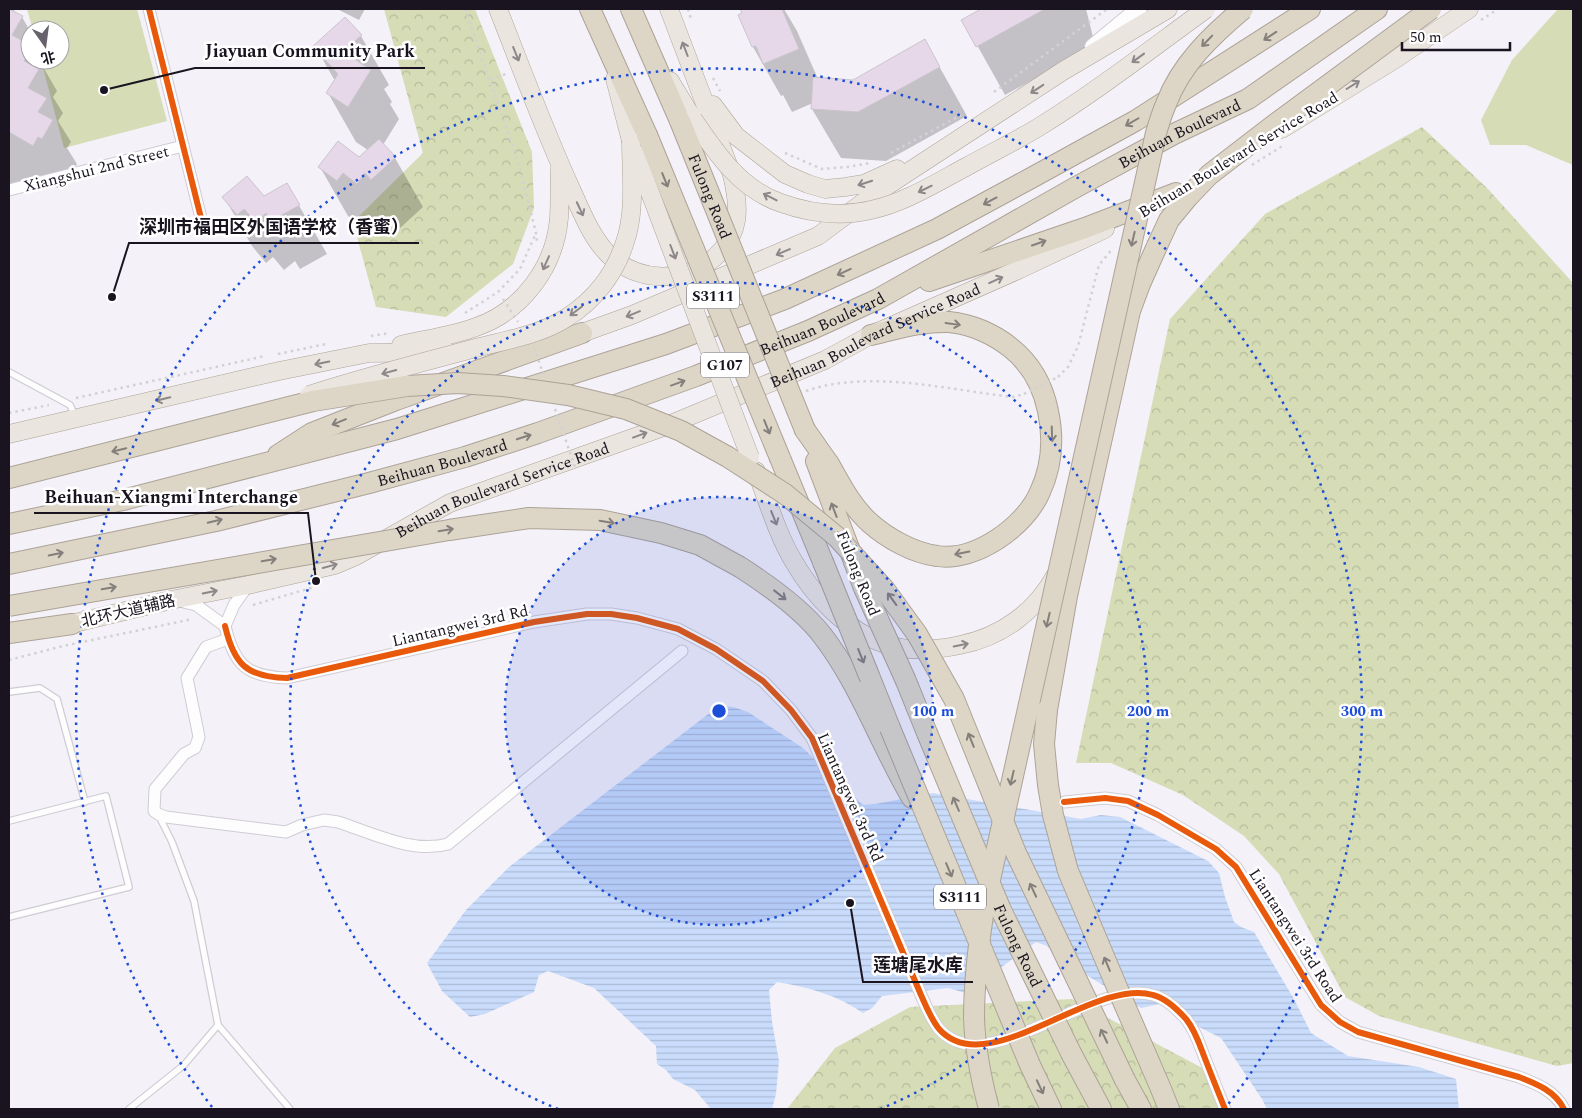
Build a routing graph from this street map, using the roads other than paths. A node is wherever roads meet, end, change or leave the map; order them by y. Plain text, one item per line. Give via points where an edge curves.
1 (149, 9) edge
2 (498, 9) edge
3 (590, 9) edge
4 (631, 9) edge
5 (670, 9) edge
6 (1140, 9) edge
7 (1168, 9) edge
8 (1206, 9) edge
9 (1243, 9) edge
10 (1310, 9) edge
11 (1377, 9) edge
12 (1432, 9) edge
13 (1469, 9) edge
14 (1063, 71) junction
15 (701, 89) junction
16 (686, 120) junction
17 (639, 138) junction
18 (957, 141) junction
19 (183, 146) junction
20 (560, 164) junction
21 (9, 190) edge
22 (1176, 193) junction
23 (204, 230) dead end
24 (878, 299) junction
25 (582, 333) junction
26 (871, 335) junction
27 (369, 353) junction
28 (9, 372) edge
29 (76, 418) junction
30 (234, 421) junction
31 (805, 430) junction
32 (9, 434) edge
33 (261, 466) junction
34 (9, 478) edge
35 (9, 524) edge
36 (1081, 532) junction
37 (9, 564) edge
38 (248, 585) junction
39 (172, 600) junction
40 (9, 606) edge
41 (72, 624) junction
42 (225, 626) junction
43 (9, 634) edge
44 (228, 639) junction
45 (9, 640) edge
46 (682, 651) dead end
47 (9, 692) edge
48 (884, 730) junction
49 (85, 802) junction
50 (1064, 802) dead end
51 (158, 814) junction
52 (9, 821) edge
53 (9, 917) edge
54 (218, 1025) junction
55 (129, 1109) edge
56 (290, 1109) edge
57 (989, 1109) edge
58 (1051, 1109) edge
59 (1101, 1109) edge
60 (1141, 1109) edge
61 (1169, 1109) edge
62 (1225, 1109) edge
63 (1564, 1109) edge

1 - 19 street
2 -> 20 main road
3 - 17 highway, Fulong Road via 607,45
4 - 16 highway, Fulong Road
15 -> 5 main road
6 - 14 street
7 - 14 main road
8 -> 16 main road, bridge via 1038,128 924,190 870,210 832,214 807,210 764,195 740,179
9 -> 57 highway, bridge via 1202,46 1184,70 1166,103 1156,133 985,902 974,1018 979,1064
10 -> 33 highway, Beihuan Boulevard / G107 via 1134,121 1033,178 937,229 785,299 666,344 563,377 397,429
11 - 24 highway, Beihuan Boulevard / G107 via 1248,99 1174,134
12 - 36 highway, bridge via 1210,175 1169,220 1130,311
22 -> 13 main road, Beihuan Boulevard Service Road via 1397,58
14 -> 18 main road
18 -> 15 main road via 864,184 826,189 785,174 736,136
20 -> 15 main road via 586,221 599,242 623,266 637,273 666,277 697,268 724,248 738,217 732,176
16 - 31 highway, Fulong Road / S3111, bridge
17 -> 30 main road, bridge via 626,241 610,276 595,295 573,314 534,332 331,388
17 -> 36 main road, bridge via 750,457 781,536 793,561 823,602 858,631 886,645 920,650 970,643 992,636 1029,611 1049,588
17 -> 48 highway, Fulong Road / S3111, bridge via 780,458 870,678
18 -> 25 main road via 873,195 818,236
19 - 21 street, Xiangshui 2nd Street
19 - 23 street
20 -> 27 main road via 559,219 555,241 538,280 525,295 510,309 478,326
24 -> 22 highway
26 -> 22 main road, Beihuan Boulevard Service Road via 1018,270
37 -> 24 highway, Beihuan Boulevard / G107 via 216,521 465,457 696,376
25 - 27 main road via 487,353
25 -> 33 highway via 312,433
26 -> 31 highway via 921,323 951,322 980,329 1023,358 1035,375 1046,401 1052,429 1052,449 1040,493 1024,516 1003,536 984,547 964,554 938,556 914,550 869,522 843,490
38 -> 26 main road, Beihuan Boulevard Service Road via 335,565 450,502 666,426 825,360
27 -> 29 main road
28 - 29 lane via 70,405
29 - 32 main road
30 -> 34 highway
60 -> 30 highway, bridge via 1016,853 954,699 917,634 885,590 837,537 784,494 681,431 635,413 568,395 503,386 458,383 407,386 312,401
59 -> 31 highway, Fulong Road / S3111, bridge via 1001,910 864,588
33 - 35 highway, Beihuan Boulevard / G107
61 -> 36 highway, bridge via 1068,871 1052,815 1044,744 1047,710
39 -> 38 main road, 北环大道辅路
38 - 42 street
39 - 41 main road, 北环大道辅路
39 - 42 street via 196,605
40 -> 48 highway, bridge via 529,518 600,520 661,532 700,545 766,584 820,633
41 - 43 highway
41 - 45 main road, 北环大道辅路
42 - 44 street, Liantangwei 3rd Rd
44 - 51 street via 206,647 188,678 198,737 195,748 184,754 155,789 154,811
44 - 62 street, Liantangwei 3rd Rd, bridge via 234,655 243,666 258,674 287,678 560,617 611,614 678,628 763,681 802,723 818,752 938,1028 964,1043 995,1042 1113,996 1134,992 1153,994 1168,1002 1192,1026
46 - 51 street via 448,844 419,847 324,820 286,832
47 - 49 lane via 40,688 57,699
48 -> 58 highway, Fulong Road / S3111, bridge via 936,840
49 - 52 lane
49 - 53 lane via 106,796 129,887
50 - 63 street, Liantangwei 3rd Road via 1105,798 1128,801 1158,814 1216,849 1236,866 1321,1005 1340,1022 1358,1032 1538,1085 1552,1093
51 - 54 lane via 194,901
54 - 55 lane via 184,1065
54 - 56 lane

